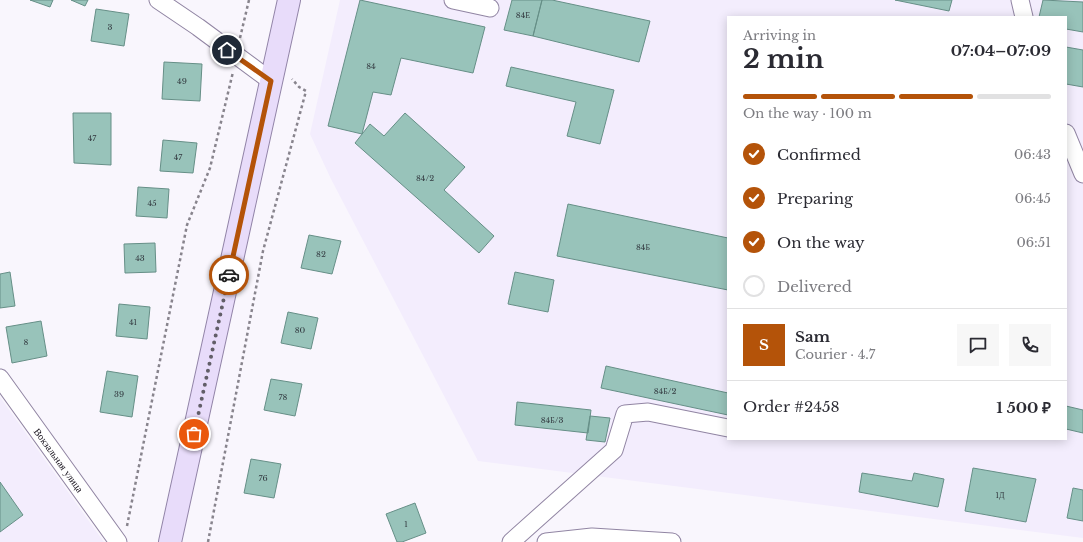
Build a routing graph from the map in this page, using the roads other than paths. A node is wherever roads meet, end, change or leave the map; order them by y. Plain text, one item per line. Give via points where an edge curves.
1 (158, 0) edge
2 (289, 0) edge
3 (453, 0) edge
4 (1020, 0) edge
5 (490, 8) dead end
6 (1024, 16) edge
7 (281, 78) junction
8 (1067, 135) edge
9 (1083, 174) edge
10 (0, 378) edge
11 (727, 428) edge
12 (122, 537) edge
13 (170, 542) edge
14 (511, 542) edge
15 (546, 542) edge
16 (672, 542) edge

1 - 7 street via 236,57
2 - 7 main road
3 - 5 street
4 - 6 street
7 - 13 main road
8 - 9 street
10 - 12 street, Вокзальная улица
11 - 14 street via 648,412 625,414 614,450
15 - 16 street via 592,537

